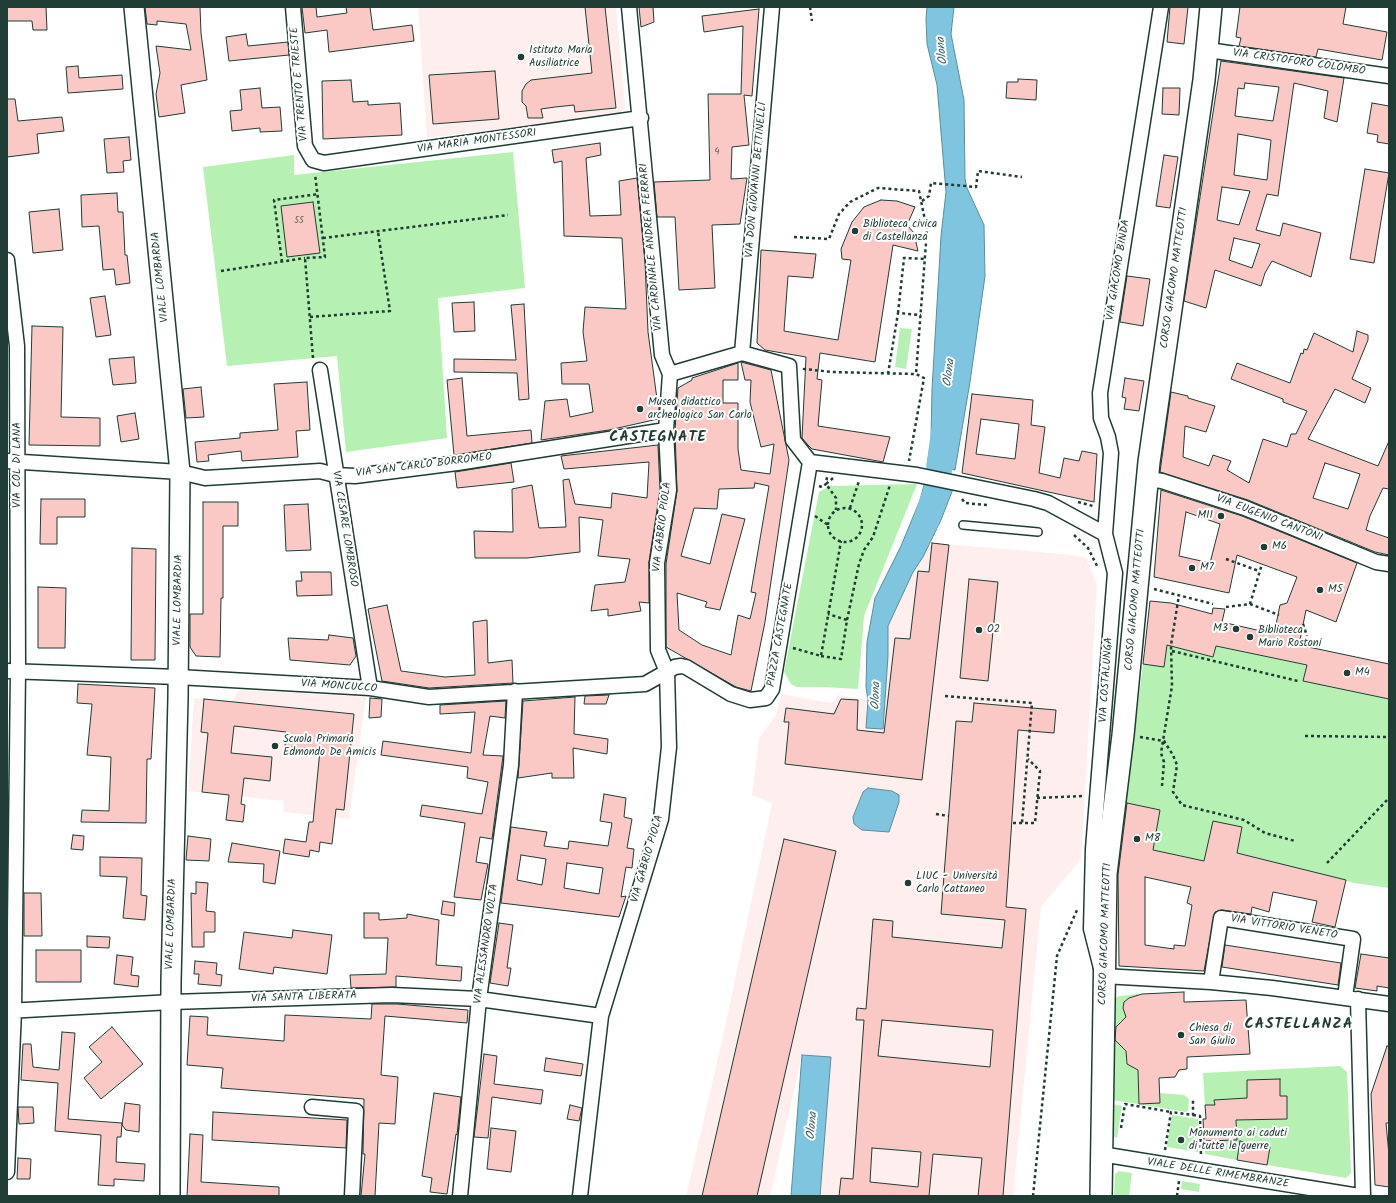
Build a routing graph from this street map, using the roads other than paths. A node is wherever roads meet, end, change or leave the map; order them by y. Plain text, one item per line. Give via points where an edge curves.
1 (134, 7) edge
2 (293, 7) edge
3 (629, 7) edge
4 (772, 7) edge
5 (1161, 7) edge
6 (1211, 7) edge
7 (1208, 50) junction
8 (1389, 76) edge
9 (641, 118) junction
10 (313, 160) joint
11 (7, 260) edge
12 (12, 346) edge
13 (742, 353) junction
14 (320, 370) road end
15 (670, 374) junction
16 (666, 430) junction
17 (12, 461) edge
18 (810, 462) junction
19 (180, 472) junction
20 (335, 475) junction
21 (1148, 479) junction
22 (963, 525) dead end
23 (1038, 532) dead end
24 (1105, 534) junction
25 (1389, 564) edge
26 (13, 671) edge
27 (667, 672) junction
28 (178, 677) junction
29 (370, 688) junction
30 (515, 691) junction
31 (1096, 827) junction
32 (1106, 874) junction
33 (1103, 976) junction
34 (1211, 982) junction
35 (1352, 998) junction
36 (479, 999) junction
37 (172, 1002) junction
38 (1389, 1004) edge
39 (11, 1011) edge
40 (601, 1016) junction
41 (312, 1107) dead end
42 (1101, 1154) junction
43 (7, 1172) edge
44 (170, 1196) edge
45 (352, 1196) edge
46 (460, 1196) edge
47 (580, 1196) edge
48 (1101, 1196) edge
49 (1359, 1196) edge
50 (1363, 1196) edge

1 - 19 street, VIALE LOMBARDIA
2 - 10 street, VIA TRENTO E TRIESTE via 305,146
3 - 9 street, VIA CARDINALE ANDREA FERRARI
4 - 13 street, VIA DON GIOVANNI BETTINELLI
5 - 24 street, VIA GIACOMO BINDA via 1100,393 1101,418 1111,453
6 - 7 main road, CORSO GIACOMO MATTEOTTI
7 - 8 street, VIA CRISTOFORO COLOMBO
7 - 21 main road, CORSO GIACOMO MATTEOTTI
9 - 10 street, VIA MARIA MONTESSORI via 324,163
9 - 15 street, VIA CARDINALE ANDREA FERRARI via 662,355
11 - 12 street, VIA COL DI LANA
12 - 17 street, VIA COL DI LANA
13 - 15 street
13 - 18 street via 789,366 793,440
14 - 20 street, VIA CESARE LOMBROSO
15 - 16 street, VIA GABRIO PIOLA
16 - 20 street, VIA SAN CARLO BORROMEO via 457,463 355,476
16 - 27 street, VIA GABRIO PIOLA via 669,490 657,562 658,650
17 - 19 street, VIA SAN CARLO BORROMEO
17 - 26 street, VIA COL DI LANA
18 - 24 street via 958,482 1048,503
18 - 27 street, PIAZZA CASTEGNATE via 770,694 762,700 750,700 726,692 686,667 675,667
19 - 20 street, VIA SAN CARLO BORROMEO via 205,478 320,471
19 - 28 street, VIALE LOMBARDIA
20 - 29 street, VIA CESARE LOMBROSO
21 - 25 street, VIA EUGENIO CANTONI via 1162,481 1245,508 1376,562
21 - 32 main road, CORSO GIACOMO MATTEOTTI via 1123,735
22 - 23 lane
24 - 31 street, VIA COSTALUNGA via 1115,573
26 - 28 street, VIA MONCUCCO
26 - 39 street, VIA COL DI LANA
27 - 30 street, VIA MONCUCCO via 645,684
27 - 40 street, VIA GABRIO PIOLA via 669,747 661,819
28 - 29 street, VIA MONCUCCO
28 - 37 street, VIALE LOMBARDIA
29 - 30 street, VIA MONCUCCO via 429,697
30 - 36 street, VIA ALESSANDRO VOLTA via 509,780
31 - 32 street, VIA COSTALUNGA
31 - 33 street, VIA COSTALUNGA via 1091,873 1091,929
32 - 33 main road, CORSO GIACOMO MATTEOTTI
33 - 34 street
33 - 42 main road, CORSO GIACOMO MATTEOTTI
34 - 35 street
34 - 35 street, VIA VITTORIO VENETO via 1221,918 1353,939
35 - 38 street
35 - 50 street
36 - 37 street, VIA SANTA LIBERATA via 392,995
36 - 40 street, VIA SANTA LIBERATA
36 - 46 street, VIA ALESSANDRO VOLTA
37 - 39 street, VIA SANTA LIBERATA
37 - 44 street, VIALE LOMBARDIA
39 - 43 street, VIA COL DI LANA
40 - 47 street, VIA GABRIO PIOLA
41 - 45 street via 356,1111
42 - 48 main road, CORSO GIACOMO MATTEOTTI
42 - 49 street, VIALE DELLE RIMEMBRANZE

